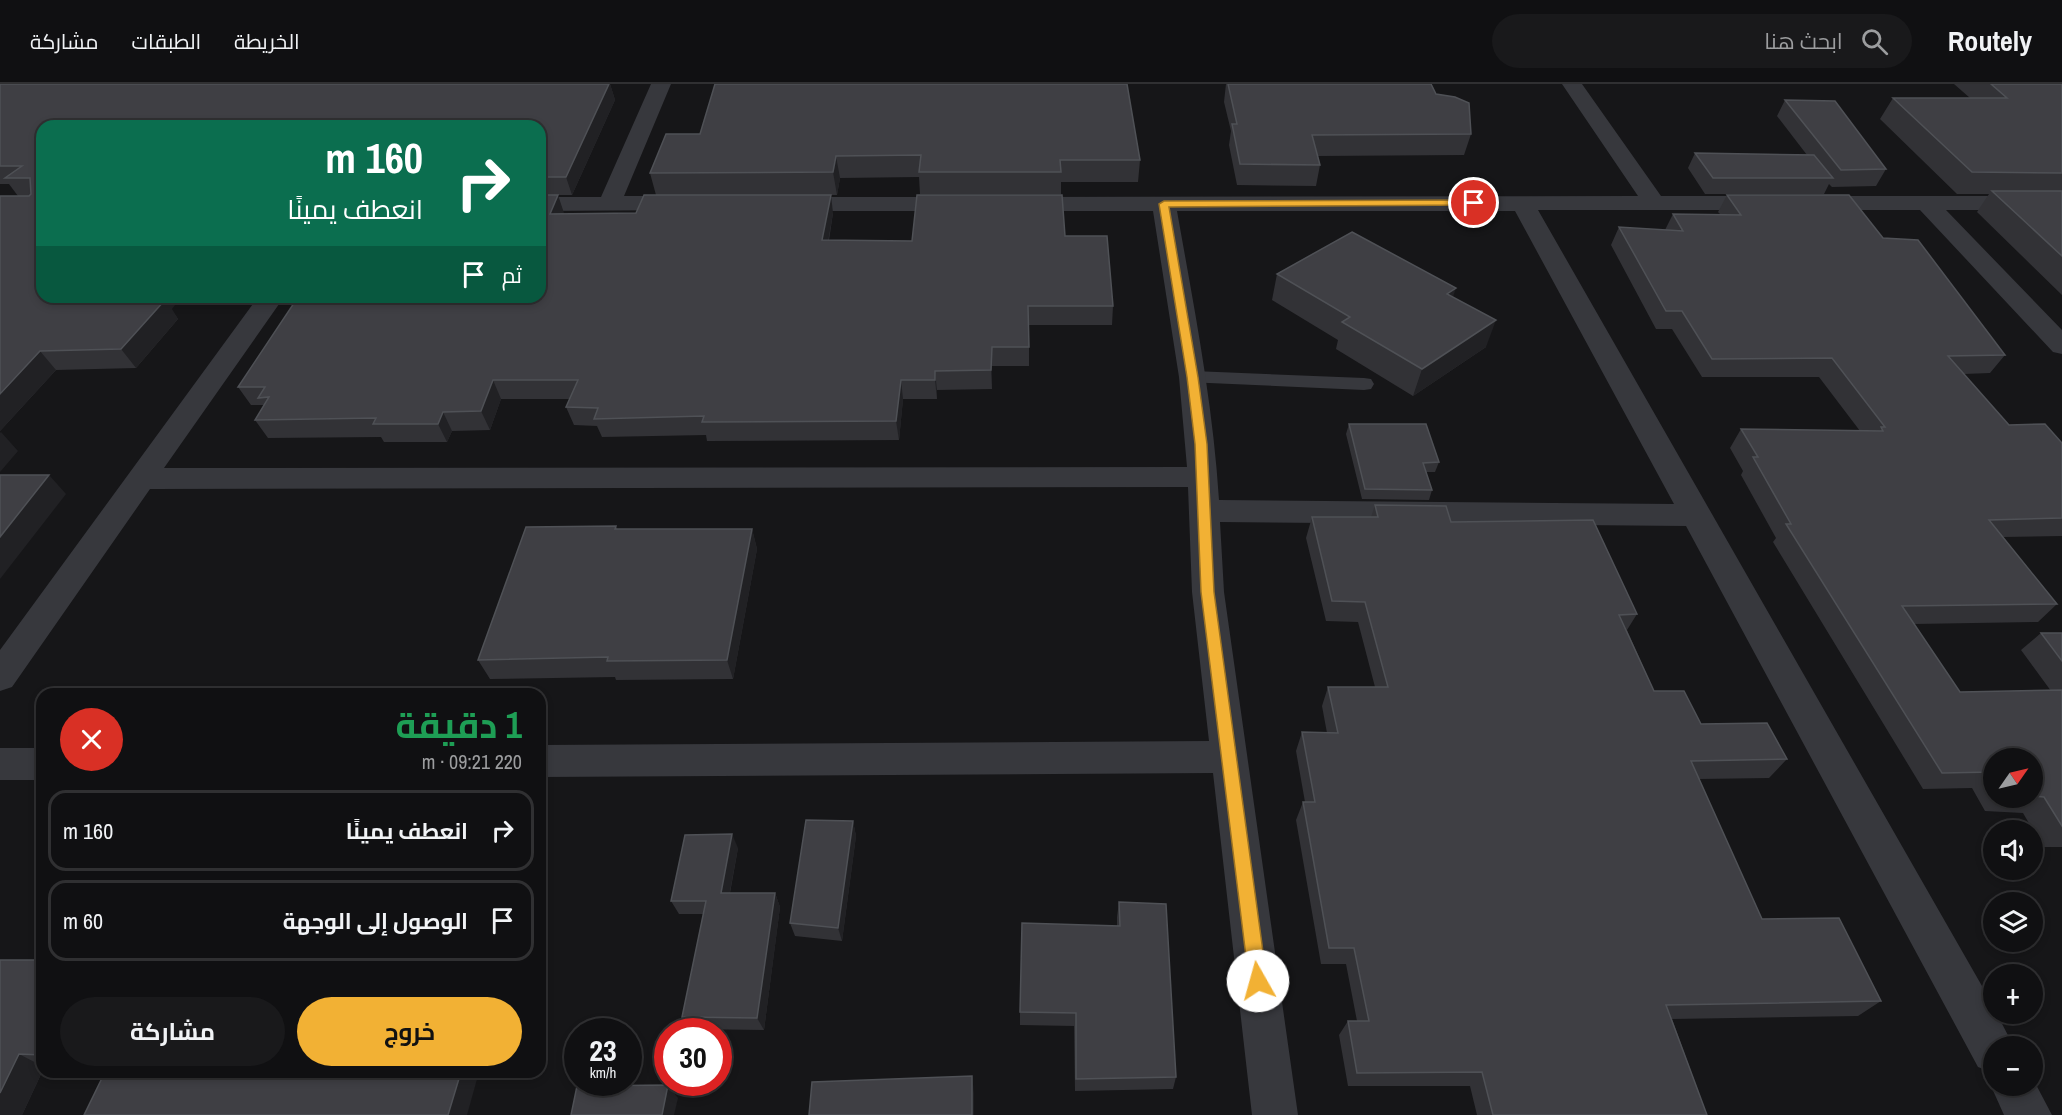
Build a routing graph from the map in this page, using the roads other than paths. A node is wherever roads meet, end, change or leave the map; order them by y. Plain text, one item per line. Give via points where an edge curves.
1 (661, 84) edge
2 (1572, 84) edge
3 (1522, 202) junction
4 (1653, 202) junction
5 (610, 203) junction
6 (704, 203) edge
7 (2062, 203) edge
8 (546, 204) edge
9 (763, 204) edge
10 (1164, 204) junction
11 (1927, 204) junction
12 (267, 303) edge
13 (2062, 346) edge
14 (1193, 377) junction
15 (1364, 384) dead end
16 (1203, 477) junction
17 (141, 479) junction
18 (1204, 511) junction
19 (1695, 514) junction
20 (0, 677) edge
21 (1229, 757) junction
22 (546, 761) edge
23 (0, 764) edge
24 (36, 764) edge
25 (1986, 1036) edge
26 (2019, 1096) edge
27 (1275, 1115) edge
28 (2029, 1115) edge

1 - 5 street
2 - 4 street
3 - 4 street
3 - 10 street
3 - 19 street
4 - 11 street
5 - 6 street
5 - 8 street
7 - 11 street
9 - 10 street
10 - 14 street
11 - 13 street
12 - 17 street
14 - 15 lane
14 - 16 street
16 - 17 street
16 - 18 street
17 - 20 street
18 - 19 street
18 - 21 street via 1208,592
19 - 25 street
21 - 22 street
21 - 27 street
23 - 24 street
26 - 28 street

